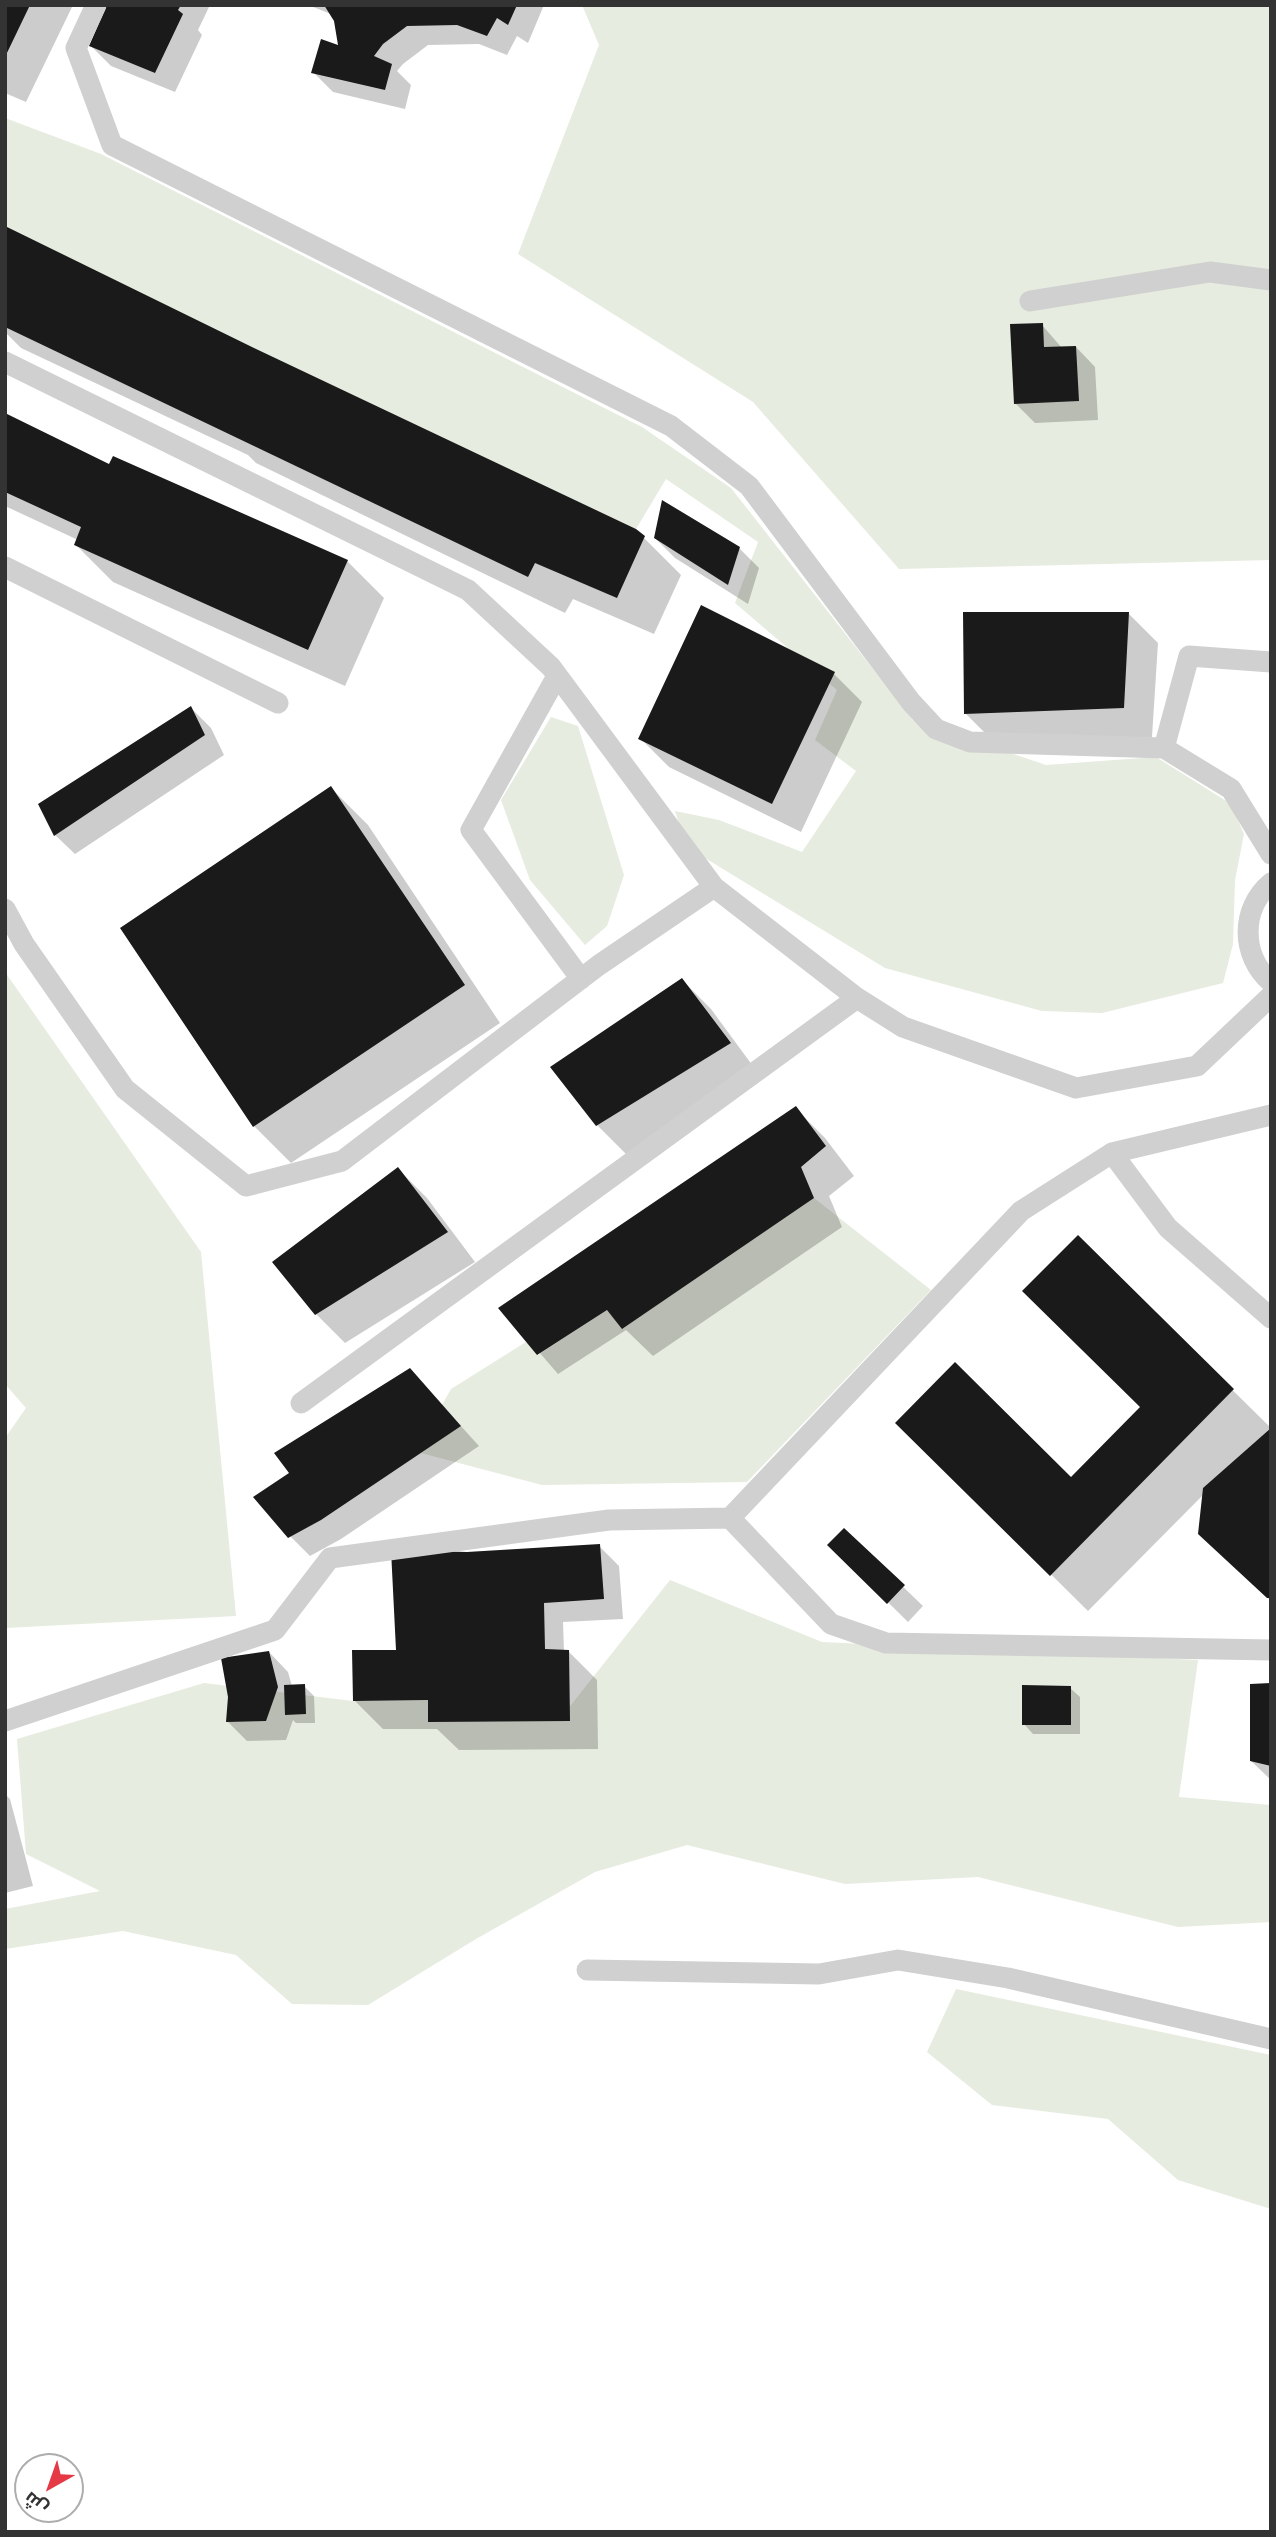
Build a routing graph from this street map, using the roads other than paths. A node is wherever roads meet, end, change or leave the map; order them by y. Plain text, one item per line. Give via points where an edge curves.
1 (96, 5) edge
2 (1271, 279) edge
3 (1030, 301) dead end
4 (5, 362) edge
5 (5, 567) edge
6 (1271, 662) edge
7 (557, 676) junction
8 (278, 704) dead end
9 (1164, 748) junction
10 (1271, 853) edge
11 (1271, 883) edge
12 (713, 887) junction
13 (5, 909) edge
14 (581, 979) junction
15 (1271, 982) edge
16 (1271, 996) edge
17 (856, 998) junction
18 (1271, 1115) edge
19 (1112, 1153) junction
20 (1271, 1318) edge
21 (301, 1403) dead end
22 (730, 1518) junction
23 (1271, 1650) edge
24 (5, 1721) edge
25 (587, 1970) dead end
26 (1271, 2039) edge

1 - 9 lane via 76,48 112,145 671,426 749,486 936,729 970,742
2 - 3 lane via 1210,272
4 - 7 lane via 468,590
5 - 8 lane
6 - 9 lane via 1189,656
7 - 12 lane
7 - 14 lane via 471,830
9 - 10 lane via 1231,789
11 - 15 lane via 1255,901 1247,940 1253,959
12 - 14 lane
12 - 17 lane
13 - 14 lane via 24,944 125,1088 246,1186 342,1161
16 - 17 lane via 1197,1066 1076,1088 903,1027
17 - 21 lane
18 - 19 lane
19 - 20 lane via 1168,1228
19 - 22 lane via 1021,1210
22 - 23 lane via 831,1625 886,1643
22 - 24 lane via 609,1520 330,1558 275,1630
25 - 26 lane via 819,1974 898,1960 1008,1978

